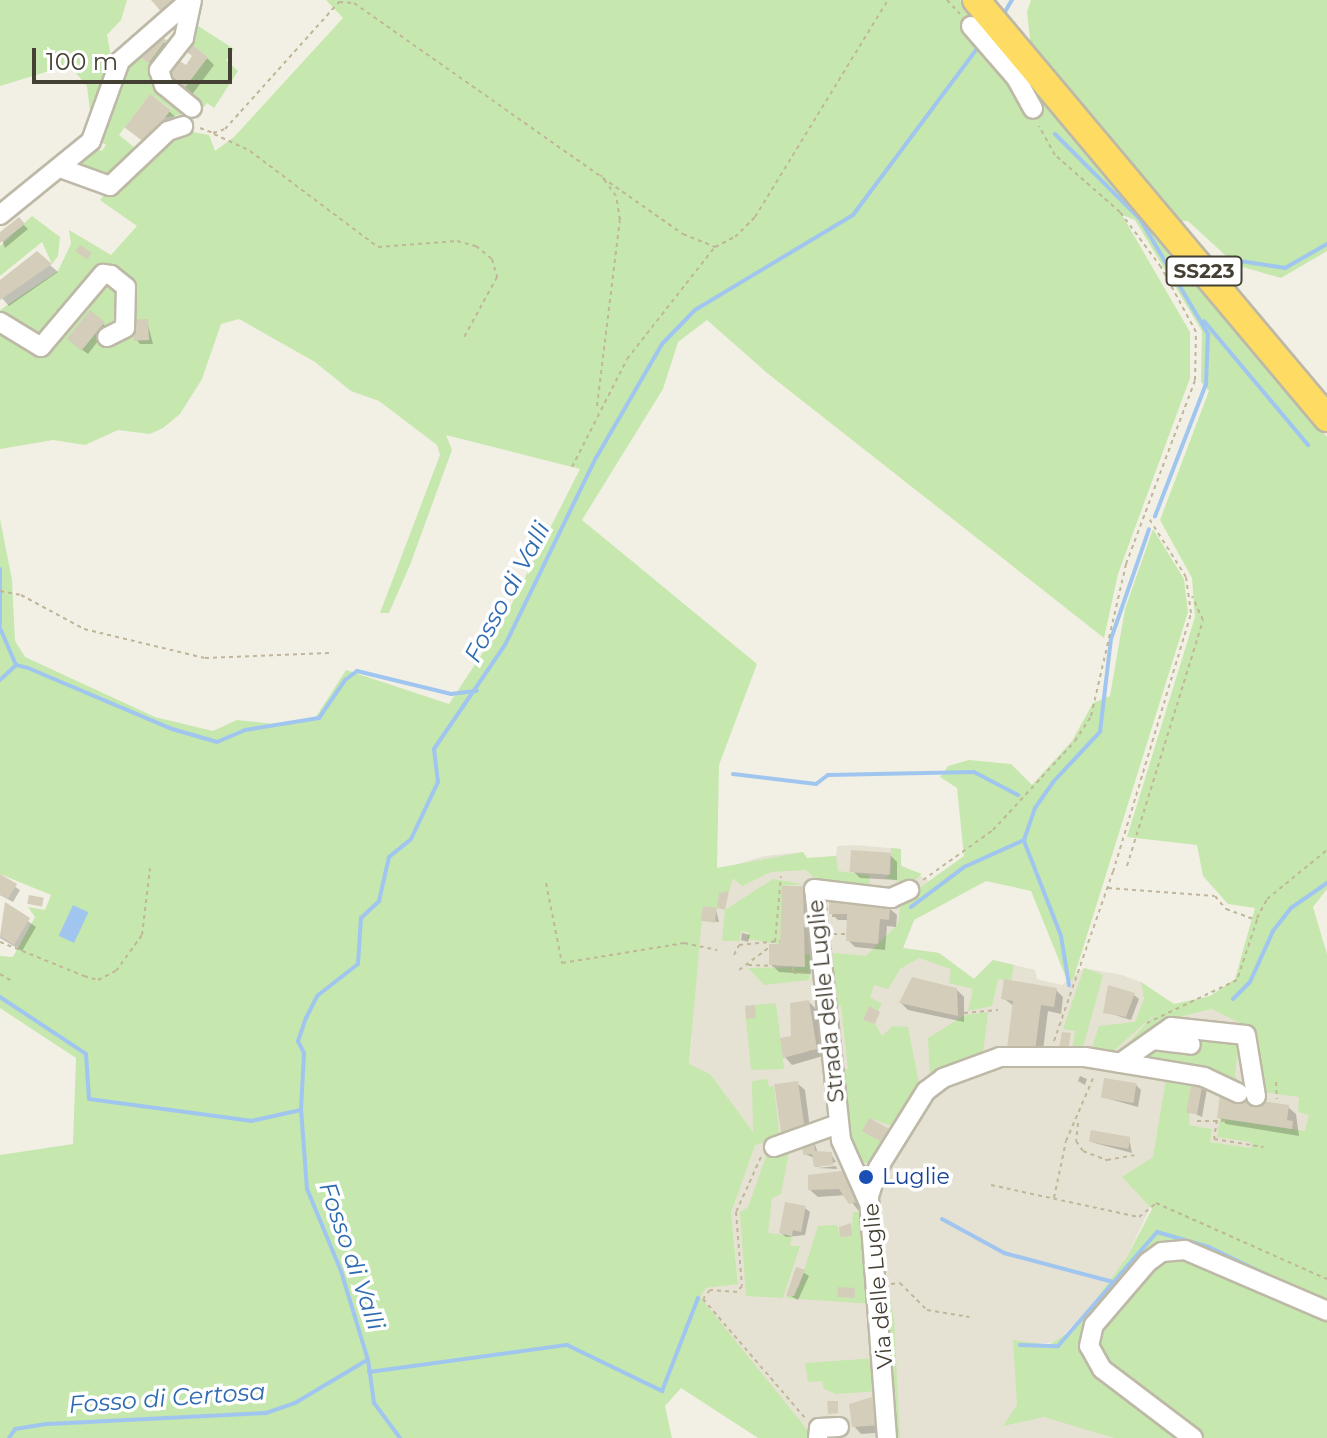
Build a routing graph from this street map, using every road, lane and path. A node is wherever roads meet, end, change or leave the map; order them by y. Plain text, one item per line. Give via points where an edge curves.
1 (191, 0) edge
2 (888, 0) edge
3 (947, 0) edge
4 (974, 13) edge
5 (192, 108) dead end
6 (1033, 109) joint
7 (183, 126) joint
8 (213, 133) junction
9 (63, 169) junction
10 (598, 170) junction
11 (3, 210) edge
12 (715, 247) junction
13 (0, 322) edge
14 (107, 337) dead end
15 (463, 339) dead end
16 (597, 410) junction
17 (1327, 418) edge
18 (572, 467) dead end
19 (1147, 516) junction
20 (0, 591) edge
21 (1192, 595) junction
22 (329, 653) dead end
23 (1327, 850) edge
24 (1127, 866) dead end
25 (150, 868) dead end
26 (781, 876) dead end
27 (546, 883) dead end
28 (1107, 888) junction
29 (909, 890) joint
30 (1257, 920) junction
31 (0, 942) edge
32 (769, 947) dead end
33 (717, 950) dead end
34 (734, 955) dead end
35 (747, 965) junction
36 (780, 966) dead end
37 (793, 967) dead end
38 (739, 970) dead end
39 (820, 973) junction
40 (0, 974) edge
41 (10, 980) dead end
42 (998, 1010) dead end
43 (964, 1013) dead end
44 (1149, 1032) junction
45 (1191, 1045) dead end
46 (1049, 1058) junction
47 (1100, 1060) junction
48 (1120, 1063) junction
49 (1276, 1082) dead end
50 (1277, 1099) dead end
51 (1217, 1120) junction
52 (1197, 1121) dead end
53 (1225, 1121) dead end
54 (1078, 1122) junction
55 (838, 1124) junction
56 (774, 1147) joint
57 (1263, 1147) dead end
58 (1135, 1155) dead end
59 (991, 1185) dead end
60 (1054, 1198) junction
61 (869, 1203) junction
62 (1327, 1279) edge
63 (878, 1284) junction
64 (1327, 1311) edge
65 (969, 1317) dead end
66 (839, 1427) dead end
67 (818, 1436) edge
68 (887, 1438) edge
69 (1193, 1438) edge

1 - 5 street via 184,38 159,70 164,85
1 - 9 street via 120,61 99,129
2 - 12 path via 755,217
3 - 4 path
4 - 6 street
4 - 17 highway, SS223 via 1080,125
6 - 19 path via 1055,155 1105,196 1141,237 1196,332 1190,402
7 - 8 path
7 - 9 street via 168,131 110,186
8 - 10 path via 225,129 339,2 365,10 381,26
8 - 15 path via 250,151 378,247 457,241 476,246 492,259 497,277
9 - 11 street
10 - 12 path via 683,234
10 - 16 path via 616,196 620,220
12 - 16 path via 650,326
13 - 14 street via 41,347 103,274 111,275 126,287 125,328
16 - 18 path
19 - 21 path
19 - 29 path via 1114,605 1097,700 1075,741 993,830
20 - 22 path via 21,595 84,629 205,658
21 - 24 path via 1203,620
21 - 28 path via 1191,613
23 - 30 path via 1267,899
25 - 31 path via 142,935 116,971 98,980
26 - 34 path via 777,942 739,945
27 - 33 path via 562,963 684,943
28 - 30 path via 1215,896 1226,909
28 - 46 path
29 - 39 street, Strada delle Luglie via 891,898 814,889
30 - 44 path via 1237,980
32 - 35 path
35 - 36 path
35 - 38 path
37 - 39 path via 793,973
39 - 55 street, Strada delle Luglie
40 - 41 path
42 - 43 path
44 - 45 street
44 - 48 street
44 - 48 street, Via delle Luglie via 1188,1026 1246,1035 1247,1094 1204,1077
46 - 47 street, Via delle Luglie
46 - 61 street, Via delle Luglie via 987,1059 926,1091 878,1168
47 - 48 street, Via delle Luglie
47 - 54 path
49 - 50 path
51 - 52 path
51 - 53 path
51 - 57 path via 1214,1139
54 - 58 path via 1076,1141 1083,1151 1107,1160
54 - 60 path via 1066,1141
55 - 56 street
55 - 61 street, Strada delle Luglie via 845,1155
56 - 67 path via 760,1158 736,1212 742,1286 737,1292 710,1290 703,1299
59 - 60 path
60 - 62 path via 1139,1217 1156,1203
61 - 63 street, Via delle Luglie
63 - 65 path via 900,1283 927,1310
63 - 68 street, Via delle Luglie
64 - 69 street via 1185,1250 1162,1252 1148,1262 1094,1325 1089,1346 1102,1369
66 - 67 street via 819,1428

